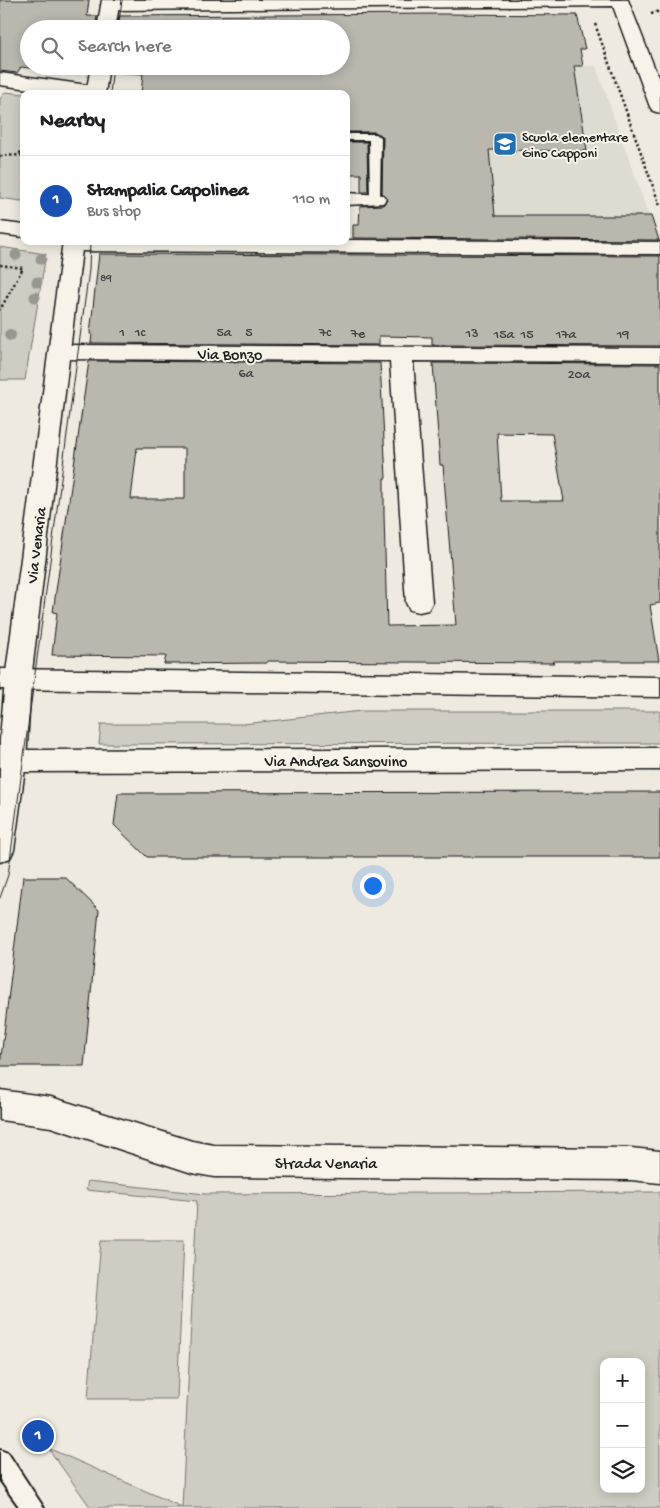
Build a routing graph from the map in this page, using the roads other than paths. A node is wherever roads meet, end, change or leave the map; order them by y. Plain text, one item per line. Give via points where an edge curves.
1 (619, 1) edge
2 (111, 3) edge
3 (108, 20) edge
4 (98, 75) edge
5 (0, 79) edge
6 (75, 90) edge
7 (96, 90) edge
8 (660, 107) edge
9 (350, 137) edge
10 (350, 199) edge
11 (376, 199) joint
12 (0, 228) edge
13 (20, 230) edge
14 (73, 245) edge
15 (308, 245) edge
16 (660, 248) edge
17 (59, 352) junction
18 (401, 354) junction
19 (660, 355) edge
20 (419, 603) dead end
21 (9, 680) edge
22 (660, 686) edge
23 (660, 759) edge
24 (6, 760) edge
25 (0, 850) edge
26 (0, 1105) edge
27 (660, 1166) edge
28 (0, 1461) edge
29 (33, 1508) edge

1 - 2 street
1 - 8 street
2 - 3 street
4 - 7 street
5 - 6 street
9 - 11 lane via 375,137
10 - 11 street
12 - 13 street
14 - 17 street, Via Venaria
15 - 16 street
17 - 18 street, Via Bonzo
17 - 21 street, Via Venaria
18 - 19 street, Via Bonzo
18 - 20 street
21 - 22 street
21 - 24 street, Via Venaria
23 - 24 street, Via Andrea Sansovino
24 - 25 street, Via Venaria
26 - 27 street, Strada Venaria via 51,1112 192,1157 214,1161
28 - 29 lane

